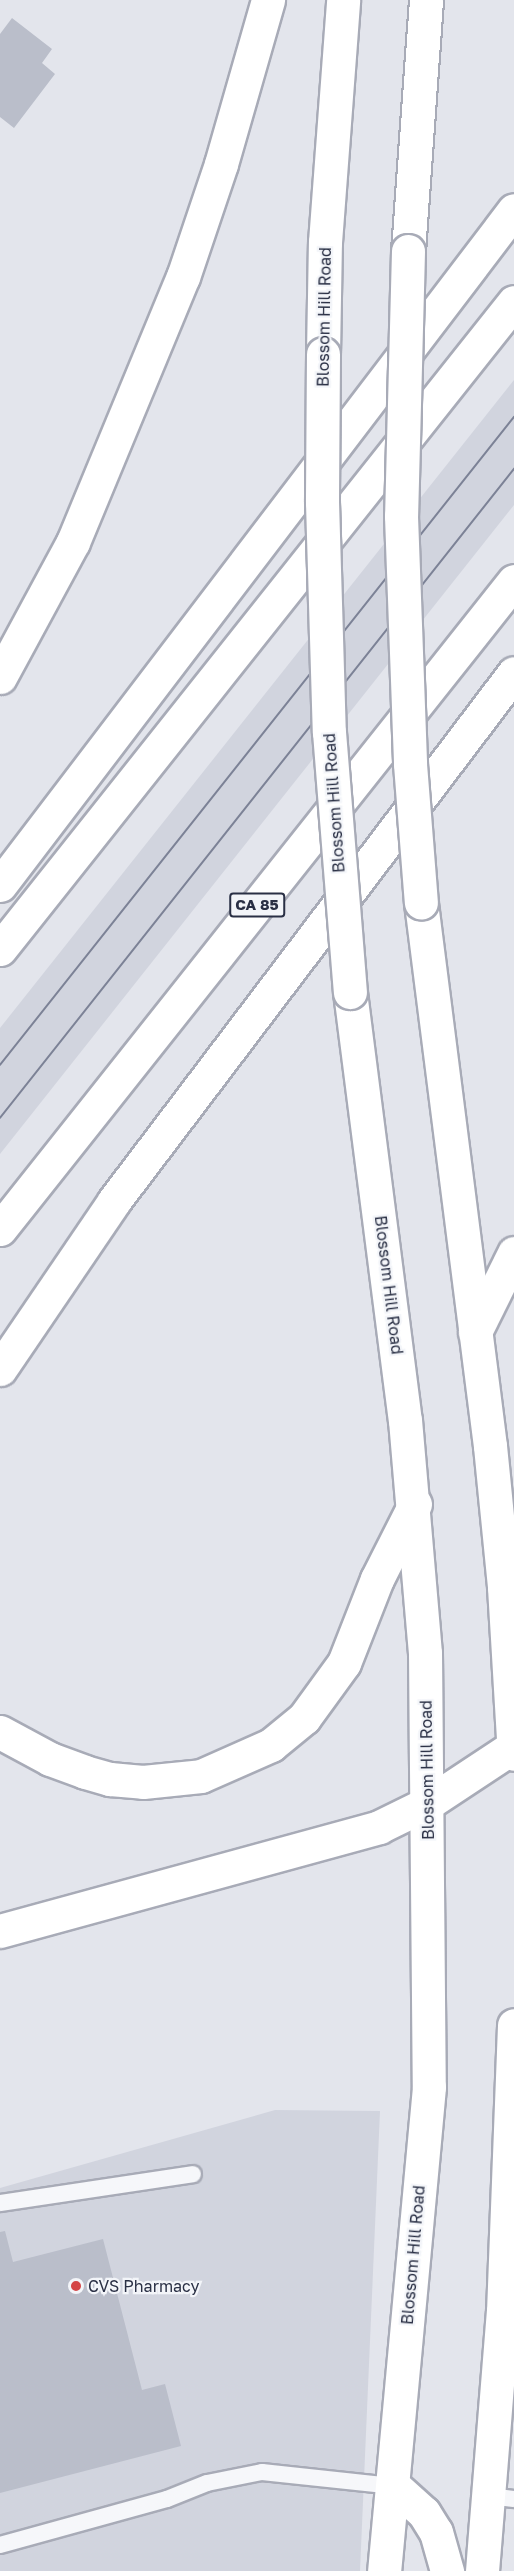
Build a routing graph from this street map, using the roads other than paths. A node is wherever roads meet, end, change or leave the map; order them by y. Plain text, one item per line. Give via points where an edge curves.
1 (268, 0) edge
2 (343, 0) edge
3 (426, 0) edge
4 (514, 210) edge
5 (514, 302) edge
6 (514, 581) edge
7 (514, 673) edge
8 (0, 678) edge
9 (0, 885) edge
10 (0, 950) edge
11 (0, 1229) edge
12 (514, 1253) edge
13 (475, 1332) junction
14 (0, 1369) edge
15 (415, 1504) junction
16 (0, 1732) edge
17 (514, 1746) edge
18 (514, 1754) edge
19 (428, 1803) junction
20 (0, 1931) edge
21 (514, 2025) edge
22 (193, 2174) dead end
23 (0, 2203) edge
24 (509, 2312) edge
25 (394, 2486) junction
26 (502, 2498) edge
27 (0, 2544) edge
28 (384, 2571) edge
29 (447, 2571) edge
30 (482, 2571) edge

1 - 8 main road via 221,164 183,277 73,542
2 - 15 main road, Blossom Hill Road, bridge via 326,242 323,354 322,501 329,732 350,992
3 - 13 main road, bridge via 402,375 402,539 410,764 422,903
4 - 9 main road
5 - 10 main road
6 - 11 main road, CA 85
7 - 14 main road via 114,1201
12 - 13 main road
13 - 17 main road via 504,1587
15 - 16 main road via 330,1687 304,1718 271,1745 201,1776 143,1782 85,1772
15 - 19 main road, Blossom Hill Road via 425,1653
17 - 18 main road
17 - 19 main road
19 - 20 main road via 379,1827
19 - 25 main road, Blossom Hill Road via 429,2087
21 - 24 main road
22 - 23 lane
24 - 26 main road
25 - 27 lane via 262,2472 207,2483 167,2499
25 - 28 main road, Blossom Hill Road
25 - 29 main road via 424,2513 436,2532
26 - 30 main road

